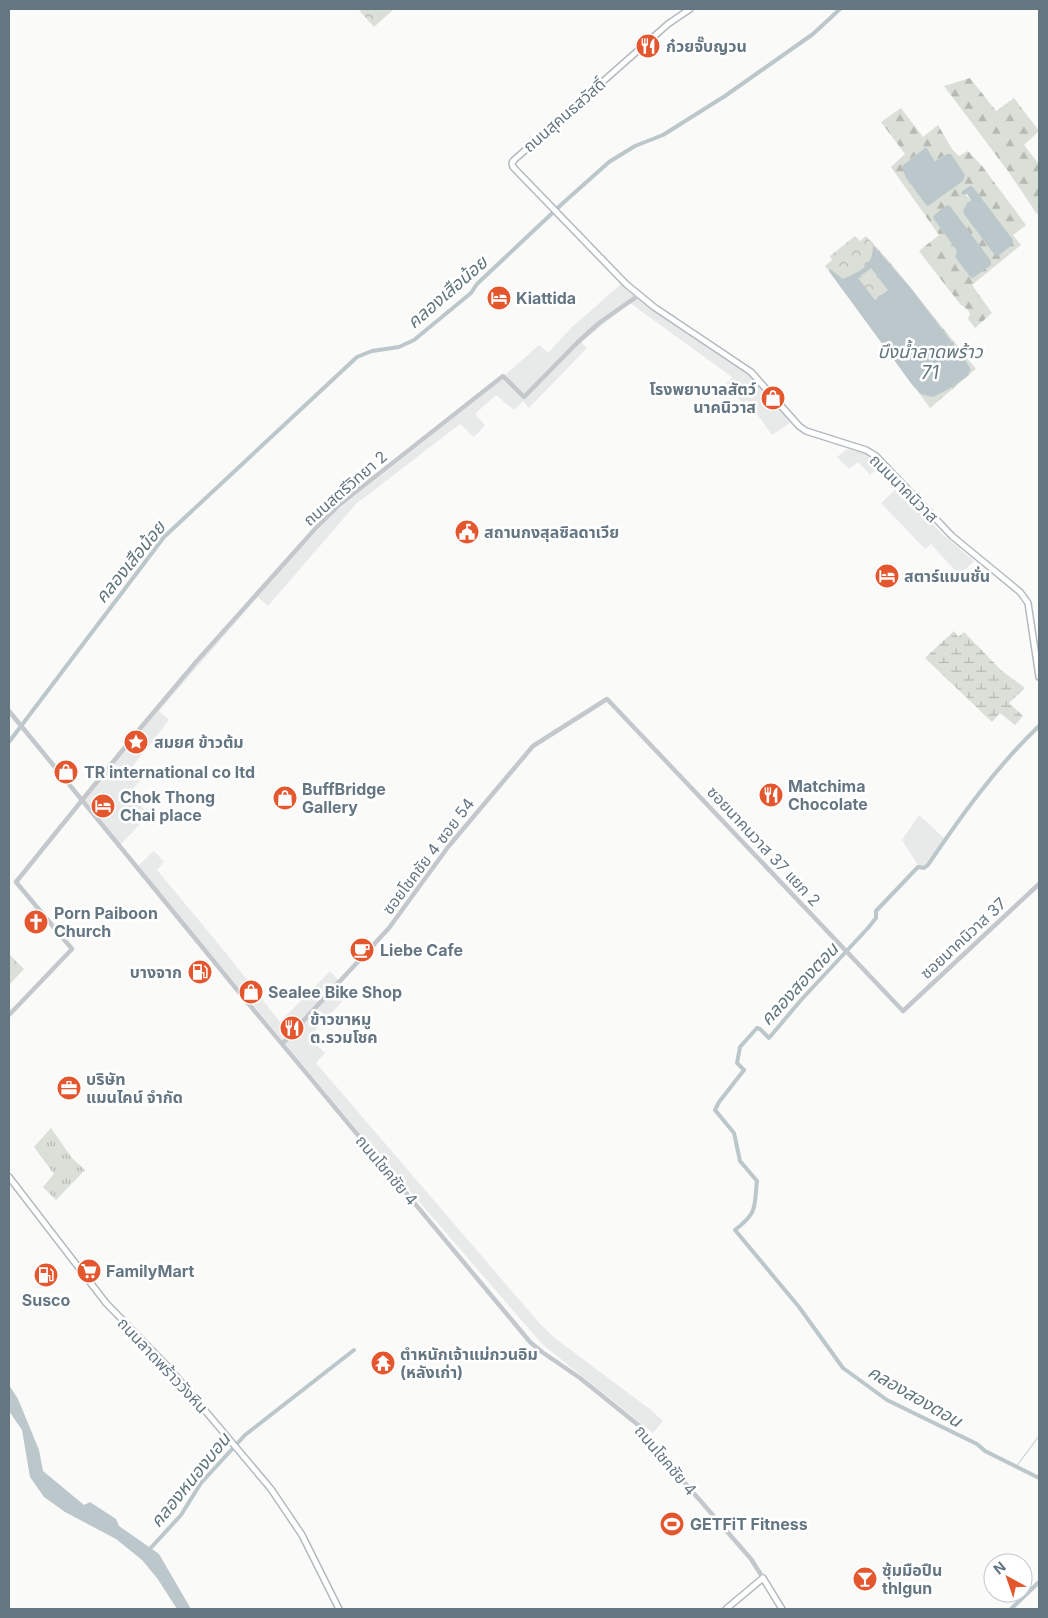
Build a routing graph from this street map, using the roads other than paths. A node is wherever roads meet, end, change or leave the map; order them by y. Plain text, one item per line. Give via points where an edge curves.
1 (690, 9) edge
2 (639, 295) junction
3 (1039, 677) edge
4 (608, 699) joint
5 (9, 711) edge
6 (82, 800) junction
7 (1039, 884) edge
8 (903, 1011) joint
9 (9, 1015) edge
10 (282, 1044) junction
11 (9, 1177) edge
12 (763, 1578) junction
13 (338, 1609) edge
14 (726, 1609) edge
15 (782, 1609) edge

1 - 2 main road, ถนนสุคนธสวัสดิ์ via 668,24 513,161 513,167
2 - 3 main road, ถนนนาคนิวาส via 751,372 806,431 876,456 952,536 1020,592 1028,603
2 - 6 street, ถนนสตรีวิทยา 2 via 592,329 524,397 503,376 338,506 196,662
4 - 8 street, ซอยนาคนวาส 37 แยก 2
4 - 10 street, ซอยโชคชัย 4 ซอย 54 via 533,746 448,847 389,928
5 - 6 street, ถนนโชคชัย 4
6 - 9 street via 16,882 72,949
6 - 10 street, ถนนโชคชัย 4
7 - 8 street, ซอยนาคนิวาส 37
10 - 12 street, ถนนโชคชัย 4 via 530,1342 642,1428 671,1467 751,1559
11 - 13 main road, ถนนลาดพร้าววังหิน via 106,1304 171,1370 271,1489 310,1548
12 - 14 main road
12 - 15 main road, ถนนโชคชัย 4

